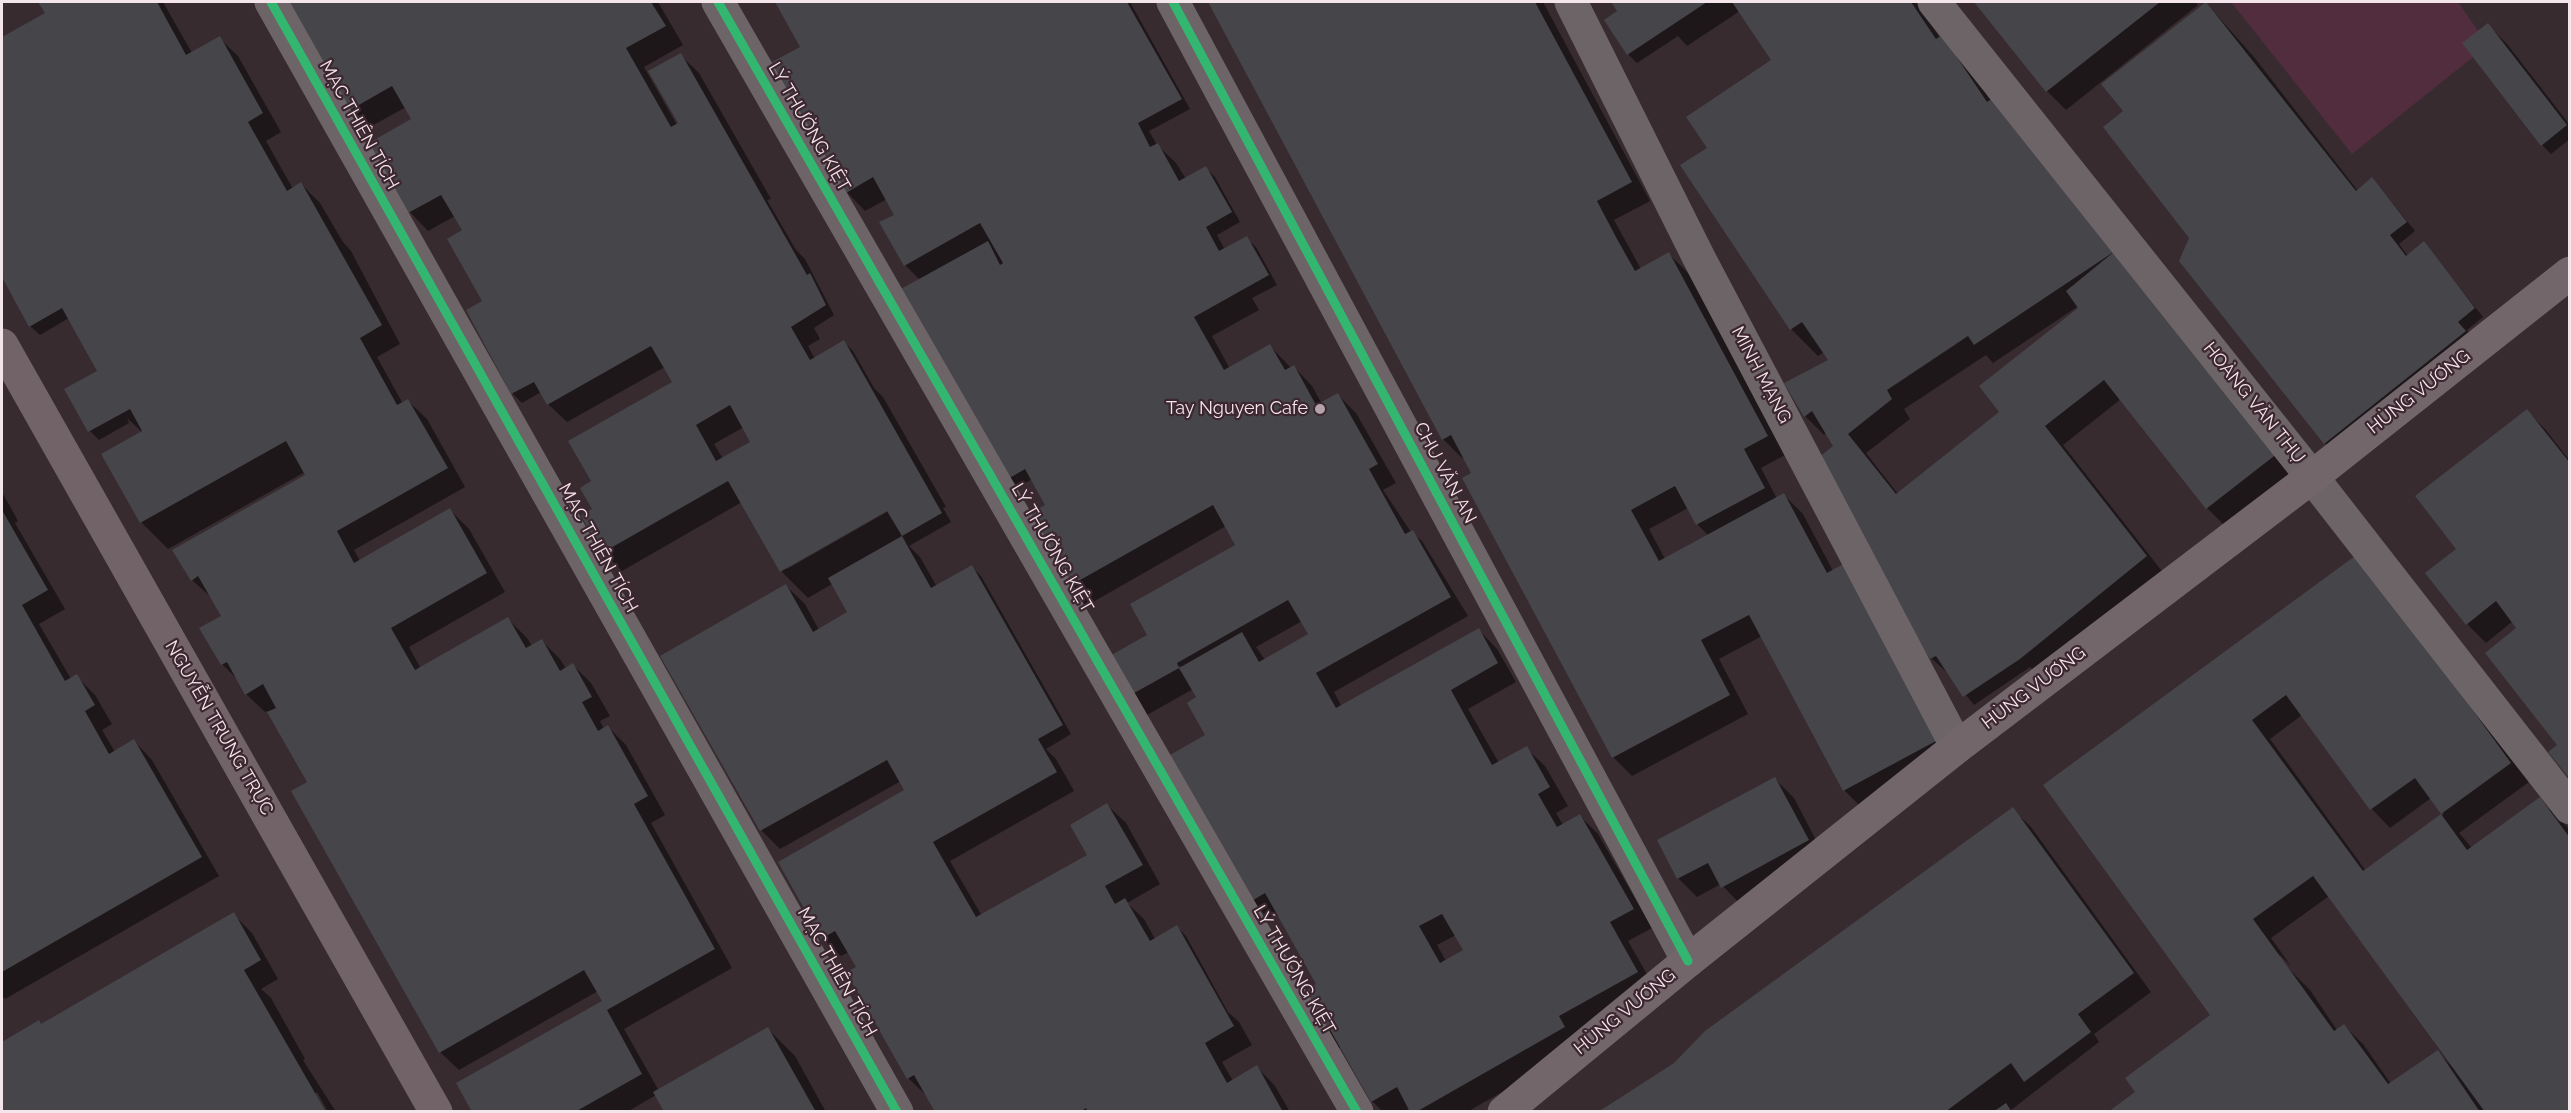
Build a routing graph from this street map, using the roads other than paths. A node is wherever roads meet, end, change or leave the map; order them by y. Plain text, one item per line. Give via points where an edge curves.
1 (271, 2) edge
2 (718, 2) edge
3 (1173, 2) edge
4 (1571, 2) edge
5 (1934, 2) edge
6 (2570, 273) edge
7 (2, 345) edge
8 (2312, 477) junction
9 (1957, 747) junction
10 (2570, 808) edge
11 (1688, 961) junction
12 (436, 1112) edge
13 (897, 1112) edge
14 (1357, 1112) edge
15 (1504, 1112) edge

1 - 13 street, MẠC THIÊN TÍCH
2 - 14 street, LÝ THƯỜNG KIỆT
3 - 11 street, CHU VĂN AN
4 - 9 street, MINH MẠNG via 1699,258
5 - 8 street, HOÀNG VĂN THỤ
6 - 8 main road, HÙNG VƯƠNG
7 - 12 main road, NGUYỄN TRUNG TRỰC
8 - 9 main road, HÙNG VƯƠNG
8 - 10 street, HOÀNG VĂN THỤ
9 - 11 main road, HÙNG VƯƠNG
11 - 15 main road, HÙNG VƯƠNG

